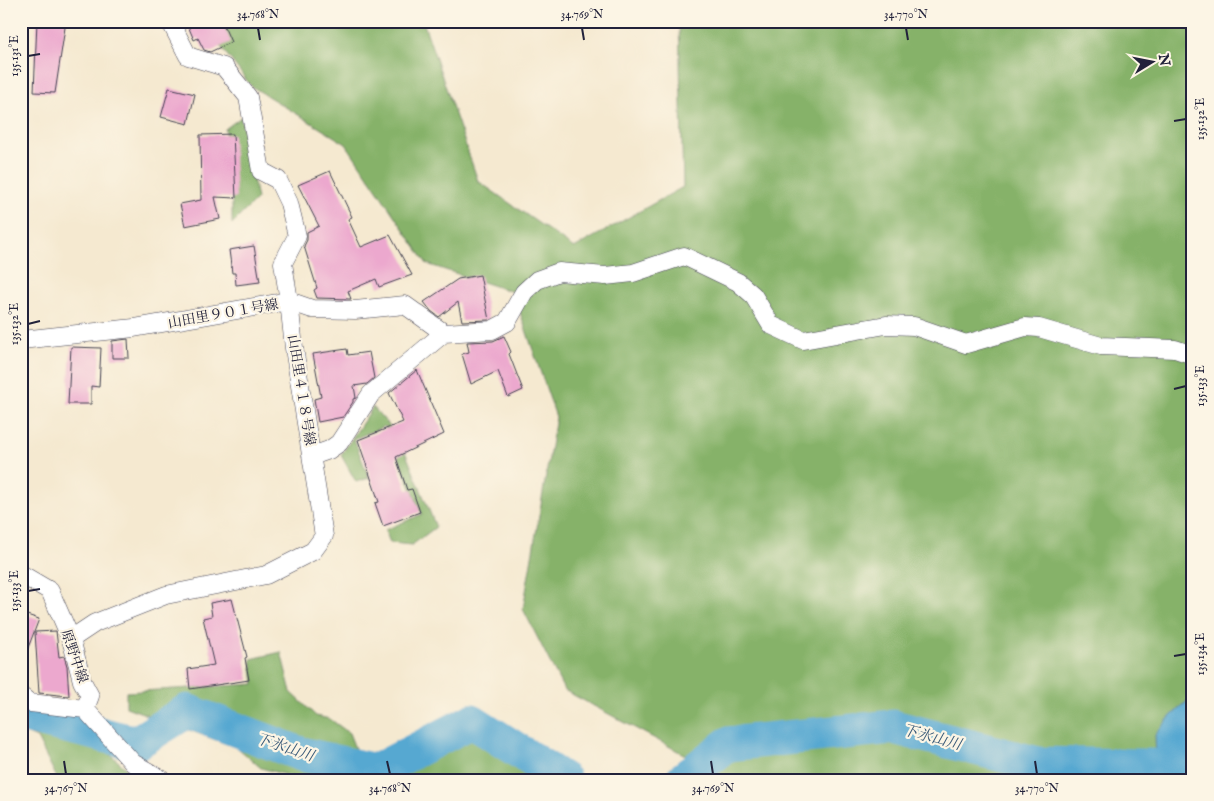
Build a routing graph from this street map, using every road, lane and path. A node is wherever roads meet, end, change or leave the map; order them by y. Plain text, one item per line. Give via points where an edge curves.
1 (170, 21) edge
2 (289, 301) junction
3 (444, 333) junction
4 (21, 340) edge
5 (1193, 355) edge
6 (312, 456) junction
7 (21, 574) edge
8 (71, 640) junction
9 (21, 696) edge
10 (86, 710) junction
11 (163, 780) edge

1 - 2 street, 山田里４１８号線 via 188,56 224,68 248,97 261,170 278,180 289,203 297,236 283,263
2 - 3 street, 山田里９０１号線 via 312,309 356,310 405,305
2 - 4 street, 山田里９０１号線 via 134,328
2 - 6 street, 山田里４１８号線
3 - 5 street via 492,330 507,322 524,292 537,280 559,272 605,276 633,273 684,256 738,282 753,295 771,325 803,340 886,325 914,326 966,344 1025,327 1101,346 1175,350
3 - 6 street via 371,394 340,443
6 - 8 street, 山田里４１８号線 via 324,536 313,551 266,575 166,595 95,623
7 - 8 street, 原野中線 via 50,591
8 - 10 street, 原野中線 via 82,681 90,696
9 - 10 street via 30,703
10 - 11 street via 134,763

